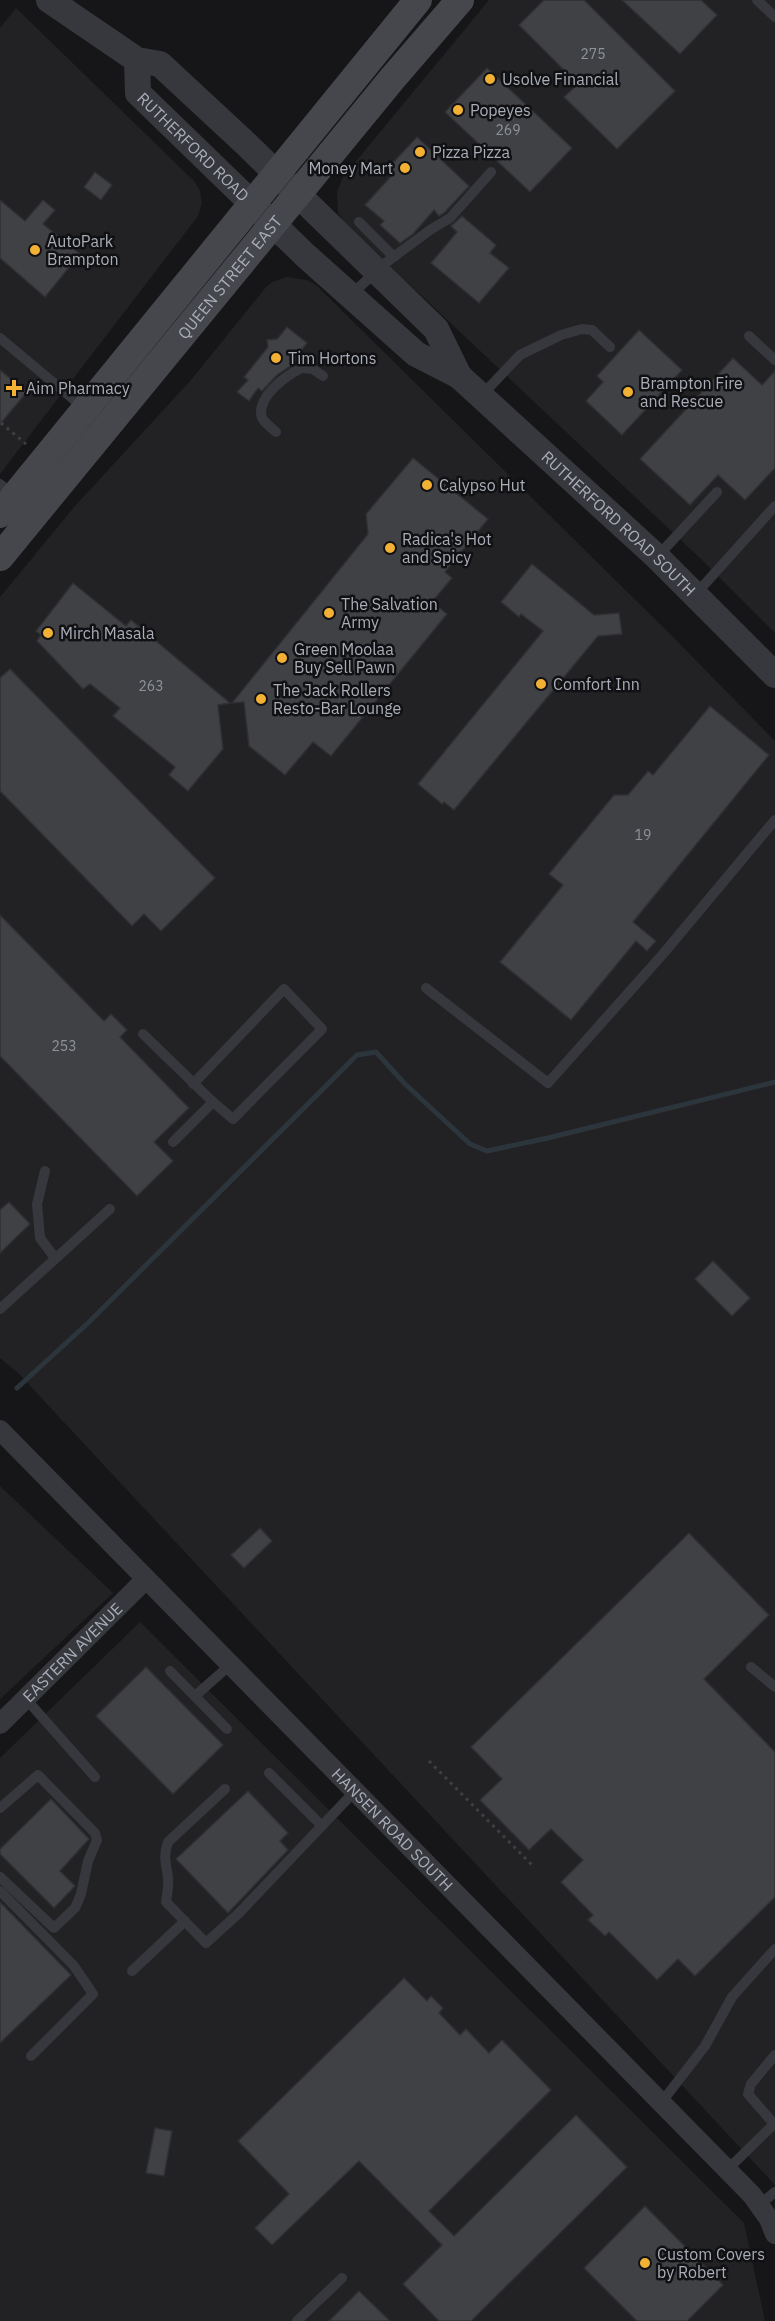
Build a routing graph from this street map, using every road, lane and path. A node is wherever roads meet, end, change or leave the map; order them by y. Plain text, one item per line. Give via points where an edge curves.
1 (49, 0) edge
2 (418, 0) edge
3 (460, 0) edge
4 (757, 0) edge
5 (775, 17) edge
6 (137, 60) junction
7 (491, 172) dead end
8 (276, 174) junction
9 (297, 195) junction
10 (252, 202) junction
11 (359, 222) dead end
12 (274, 224) junction
13 (385, 264) junction
14 (351, 296) junction
15 (748, 336) dead end
16 (0, 338) edge
17 (610, 346) dead end
18 (775, 360) edge
19 (323, 376) dead end
20 (459, 376) junction
21 (480, 397) junction
22 (96, 418) junction
23 (1, 423) edge
24 (276, 432) dead end
25 (26, 444) dead end
26 (717, 492) dead end
27 (5, 498) edge
28 (775, 506) edge
29 (0, 557) edge
30 (657, 557) junction
31 (695, 595) junction
32 (775, 675) edge
33 (775, 820) edge
34 (426, 988) dead end
35 (143, 1034) dead end
36 (193, 1084) junction
37 (213, 1102) junction
38 (173, 1143) dead end
39 (45, 1171) dead end
40 (110, 1209) dead end
41 (55, 1258) junction
42 (0, 1309) edge
43 (0, 1430) edge
44 (146, 1579) junction
45 (230, 1665) junction
46 (751, 1666) dead end
47 (170, 1671) dead end
48 (775, 1687) edge
49 (195, 1696) junction
50 (26, 1699) junction
51 (0, 1724) edge
52 (227, 1729) dead end
53 (429, 1761) dead end
54 (269, 1773) dead end
55 (95, 1777) dead end
56 (225, 1789) dead end
57 (355, 1791) junction
58 (1, 1804) edge
59 (322, 1826) junction
60 (534, 1867) dead end
61 (0, 1877) edge
62 (0, 1891) edge
63 (184, 1921) junction
64 (775, 1949) edge
65 (132, 1971) dead end
66 (775, 2055) edge
67 (31, 2056) dead end
68 (661, 2103) junction
69 (775, 2124) edge
70 (727, 2170) junction
71 (775, 2192) edge
72 (759, 2205) junction
73 (775, 2234) edge
74 (342, 2278) dead end
75 (297, 2321) edge

1 - 6 street
2 - 8 main road, QUEEN STREET EAST
3 - 9 main road, QUEEN STREET EAST
4 - 5 lane
6 - 8 street, RUTHERFORD ROAD via 160,64
6 - 10 street, RUTHERFORD ROAD via 138,93
7 - 13 lane via 450,218
8 - 9 street, RUTHERFORD ROAD SOUTH
8 - 10 main road, QUEEN STREET EAST
9 - 12 main road, QUEEN STREET EAST
9 - 13 street, RUTHERFORD ROAD SOUTH
10 - 12 street, RUTHERFORD ROAD
10 - 22 main road, QUEEN STREET EAST
11 - 13 lane
12 - 14 street, RUTHERFORD ROAD SOUTH
12 - 22 main road, QUEEN STREET EAST
13 - 14 lane
13 - 20 street, RUTHERFORD ROAD SOUTH via 436,329
14 - 20 street, RUTHERFORD ROAD SOUTH via 416,354
15 - 18 lane
16 - 22 lane
17 - 21 lane via 591,330 561,335 520,356
19 - 24 lane via 313,369 301,368 264,401 261,415
20 - 21 street, RUTHERFORD ROAD SOUTH
21 - 30 street, RUTHERFORD ROAD SOUTH
22 - 27 main road, QUEEN STREET EAST
22 - 29 main road, QUEEN STREET EAST
23 - 25 path
26 - 30 lane
28 - 31 lane
30 - 31 street, RUTHERFORD ROAD SOUTH
31 - 32 street, RUTHERFORD ROAD SOUTH
33 - 34 lane via 548,1083
35 - 36 lane
36 - 37 lane
36 - 37 lane via 284,989 322,1029 233,1119
37 - 38 lane
39 - 41 lane via 37,1204 40,1239
40 - 41 lane
41 - 42 lane
43 - 44 street, HANSEN ROAD SOUTH
44 - 45 street, HANSEN ROAD SOUTH
44 - 50 street, EASTERN AVENUE
45 - 49 lane
45 - 57 street, HANSEN ROAD SOUTH
46 - 48 lane
47 - 49 lane
49 - 52 lane
50 - 51 street, EASTERN AVENUE
50 - 55 lane
53 - 60 path
54 - 59 lane
56 - 63 lane via 168,1842 165,1850 166,1902
57 - 59 lane
57 - 68 street, HANSEN ROAD SOUTH
58 - 61 lane via 38,1775 95,1833 97,1840 75,1908 54,1928
59 - 63 lane via 206,1943
62 - 67 lane via 74,1966 93,1994
63 - 65 lane
64 - 68 lane via 732,1997 705,2046
66 - 69 lane via 751,2084 748,2094
68 - 70 street, HANSEN ROAD SOUTH
69 - 70 lane
70 - 72 street, HANSEN ROAD SOUTH
71 - 72 lane
72 - 73 street, HANSEN ROAD SOUTH
74 - 75 lane

